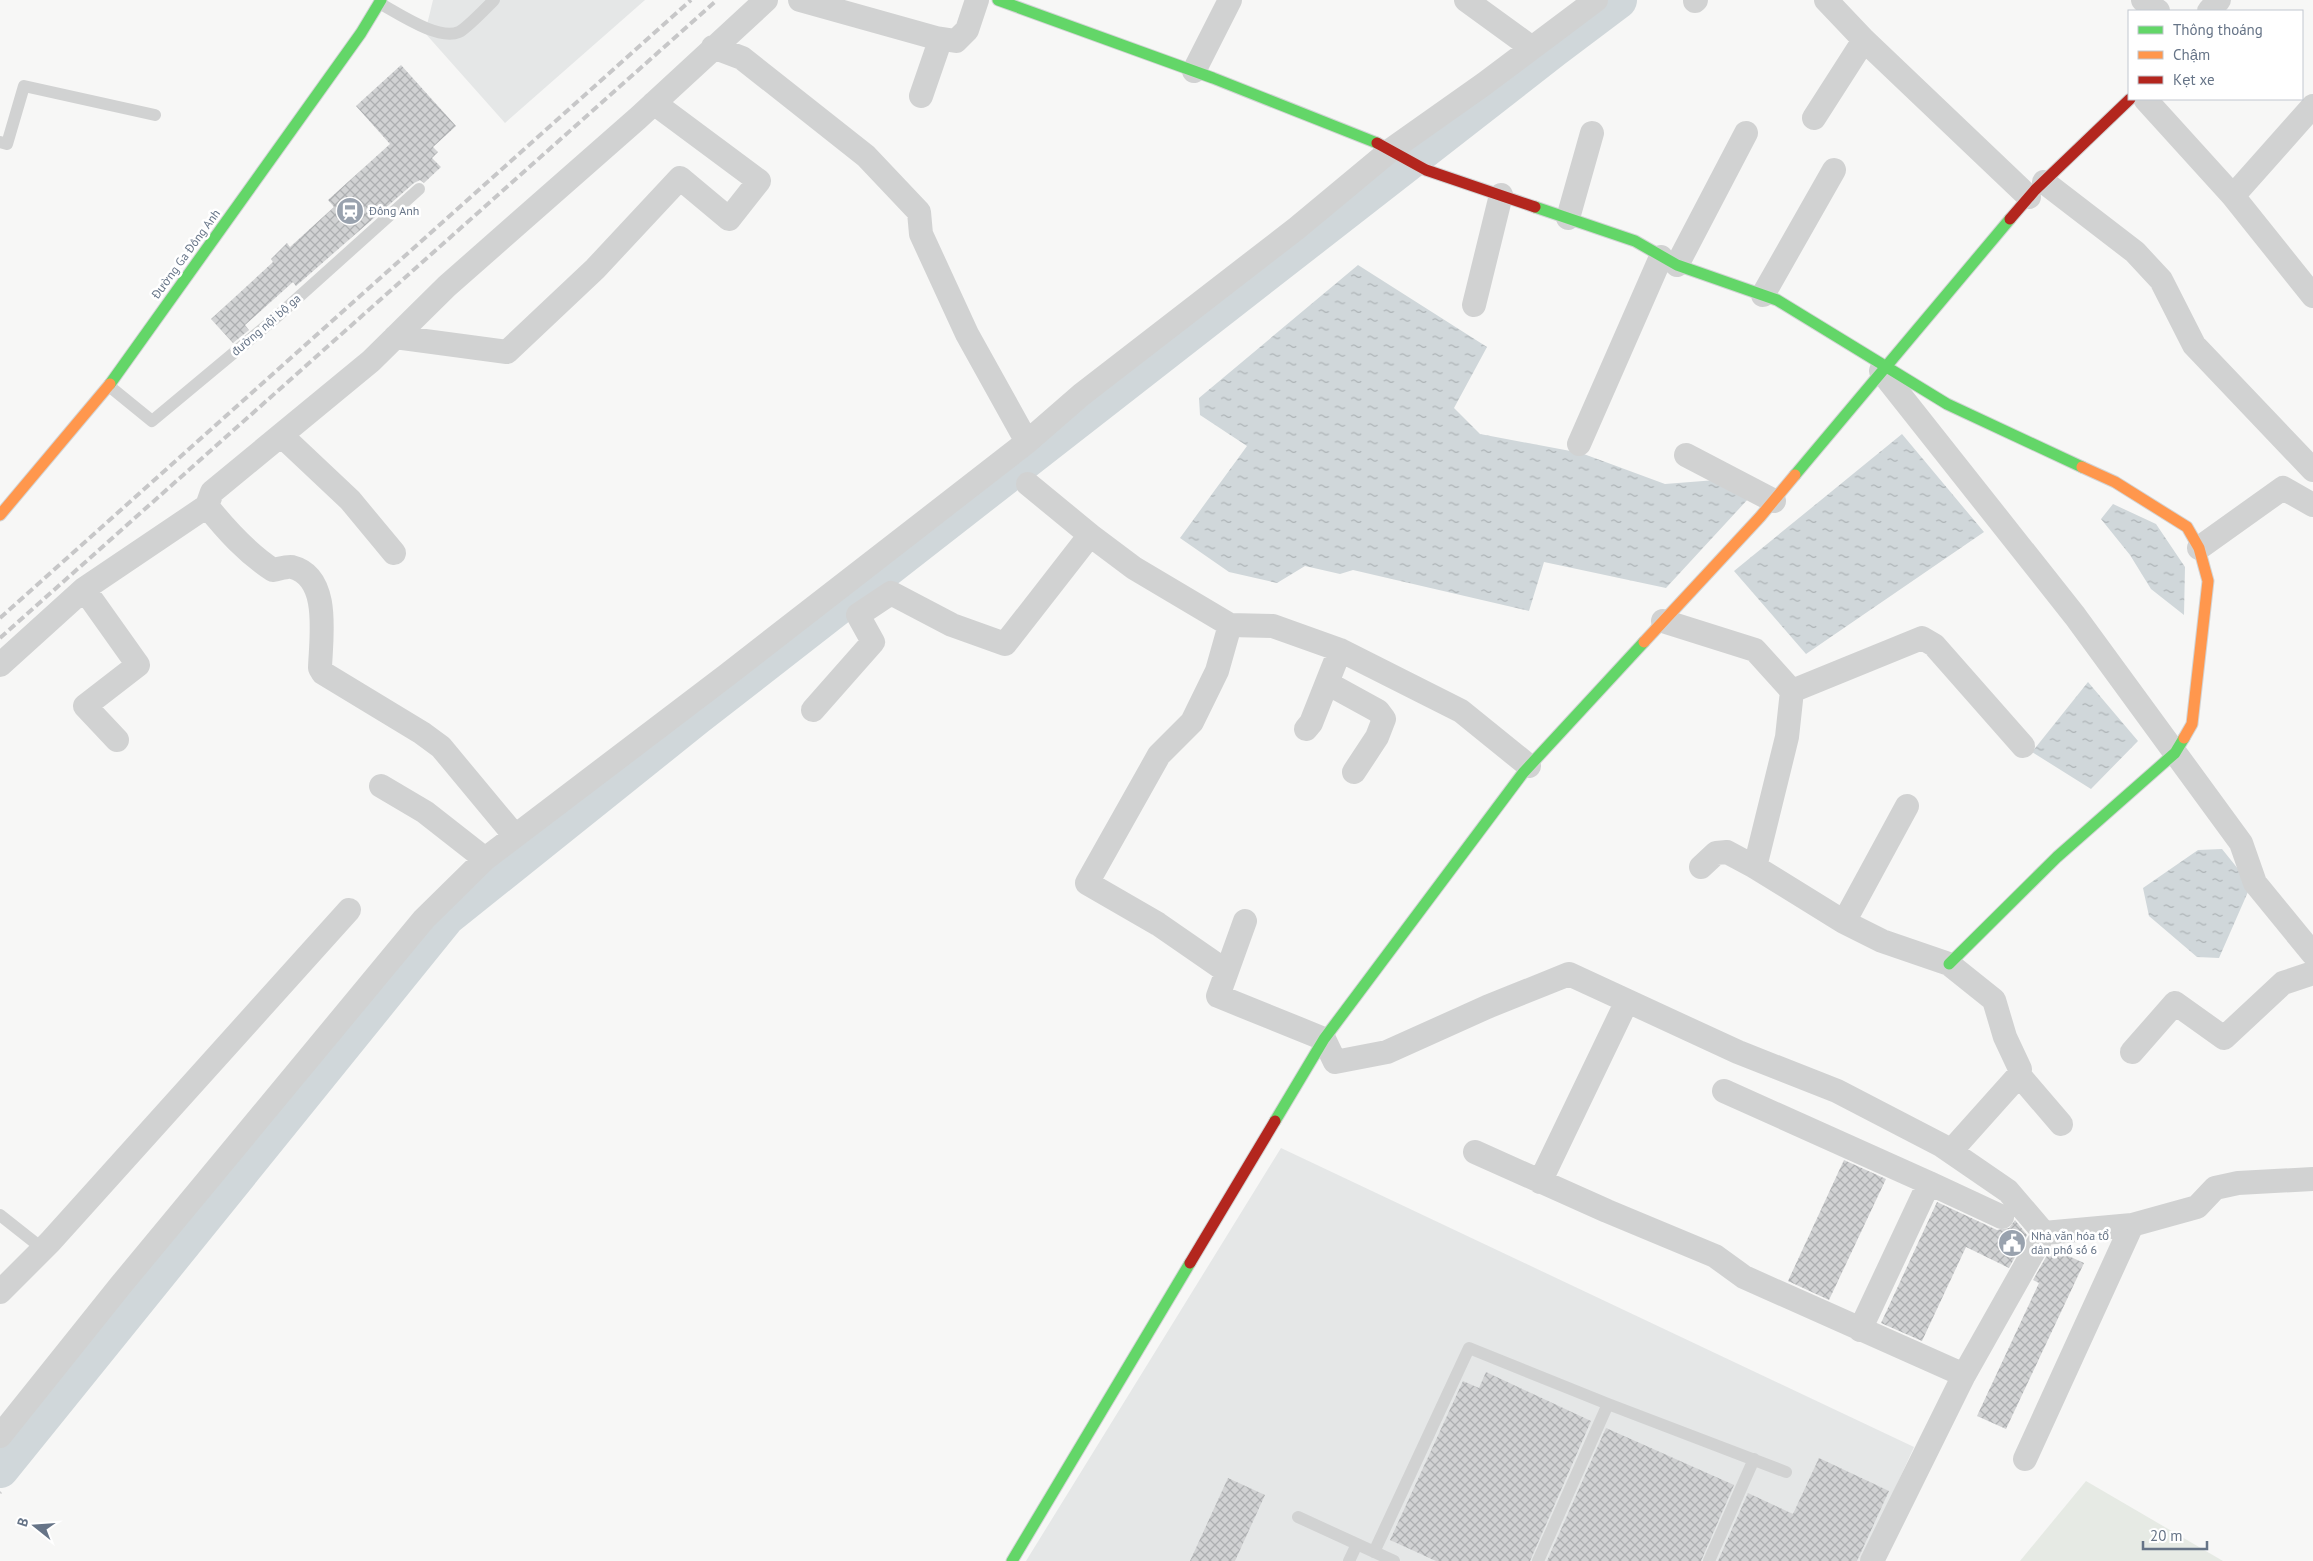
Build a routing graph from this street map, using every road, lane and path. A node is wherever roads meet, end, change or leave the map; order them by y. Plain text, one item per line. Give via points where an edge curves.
1 (494, 0) edge
2 (766, 0) edge
3 (800, 0) edge
4 (976, 0) edge
5 (998, 0) edge
6 (1230, 0) edge
7 (1466, 0) edge
8 (1596, 0) edge
9 (1826, 0) edge
10 (2143, 0) edge
11 (2219, 0) edge
12 (380, 2) edge
13 (2157, 10) edge
14 (2210, 10) edge
15 (936, 38) junction
16 (1864, 40) junction
17 (713, 47) junction
18 (1532, 48) junction
19 (1194, 71) junction
20 (921, 96) dead end
21 (2129, 100) edge
22 (2146, 100) edge
23 (654, 103) junction
24 (2313, 106) edge
25 (155, 114) dead end
26 (1814, 118) dead end
27 (1592, 133) dead end
28 (1746, 133) dead end
29 (0, 142) edge
30 (1396, 151) junction
31 (1834, 170) dead end
32 (419, 189) dead end
33 (2037, 189) junction
34 (1501, 196) junction
35 (2233, 196) junction
36 (1568, 218) junction
37 (1669, 261) junction
38 (1763, 295) junction
39 (2313, 296) edge
40 (1474, 306) dead end
41 (395, 337) junction
42 (1883, 368) junction
43 (108, 386) junction
44 (281, 435) junction
45 (1027, 442) junction
46 (1579, 444) dead end
47 (1686, 455) dead end
48 (2313, 470) edge
49 (1028, 484) dead end
50 (1774, 501) junction
51 (2313, 505) edge
52 (207, 506) junction
53 (0, 515) edge
54 (1090, 535) junction
55 (2199, 548) junction
56 (394, 553) dead end
57 (84, 589) junction
58 (1663, 621) junction
59 (1230, 624) junction
60 (1340, 650) junction
61 (0, 666) edge
62 (1326, 683) junction
63 (1792, 691) junction
64 (813, 710) dead end
65 (1306, 729) dead end
66 (118, 740) dead end
67 (2023, 746) dead end
68 (2175, 753) junction
69 (1529, 766) junction
70 (1354, 772) dead end
71 (381, 786) dead end
72 (1907, 806) dead end
73 (515, 836) junction
74 (485, 859) junction
75 (1701, 867) dead end
76 (1755, 867) junction
77 (349, 910) dead end
78 (1245, 922) dead end
79 (1844, 922) junction
80 (2313, 954) edge
81 (1950, 964) junction
82 (1226, 971) junction
83 (2313, 973) edge
84 (1627, 1001) junction
85 (1324, 1039) junction
86 (2132, 1052) dead end
87 (2019, 1075) junction
88 (1724, 1091) dead end
89 (2061, 1124) dead end
90 (1475, 1152) dead end
91 (1951, 1152) junction
92 (2313, 1179) edge
93 (1540, 1182) junction
94 (1929, 1183) junction
95 (0, 1215) edge
96 (2002, 1217) dead end
97 (2132, 1225) junction
98 (2044, 1233) junction
99 (43, 1249) junction
100 (0, 1292) edge
101 (1860, 1330) junction
102 (1964, 1375) junction
103 (1608, 1404) junction
104 (0, 1436) edge
105 (1754, 1459) junction
106 (2025, 1459) dead end
107 (1786, 1472) dead end
108 (1298, 1517) dead end
109 (1357, 1544) junction
110 (1374, 1552) junction
111 (1012, 1561) edge
112 (1349, 1561) edge
113 (1394, 1561) edge
114 (1538, 1561) edge
115 (1709, 1561) edge
116 (1872, 1561) edge

1 - 12 lane via 459,32 430,30
2 - 17 street
3 - 15 street
4 - 15 street via 966,30 956,41
5 - 19 street
6 - 19 street
7 - 18 street
8 - 18 street
9 - 16 street
10 - 13 street
11 - 14 street
12 - 43 street, Đường Ga Đông Anh
15 - 20 street via 940,41
16 - 26 street
16 - 33 street
17 - 23 street
17 - 45 street via 742,58 866,156 919,212 921,234 967,334
18 - 30 street
19 - 30 street
21 - 33 street
22 - 35 street
23 - 41 street via 446,286
23 - 41 street via 759,181 729,219 680,178 595,269 507,352
24 - 35 street
25 - 29 lane via 24,86 7,144
27 - 36 street
28 - 37 street
30 - 34 street via 1426,170
30 - 45 street via 1081,396
31 - 38 street
32 - 43 lane, đường nội bộ ga via 272,321 152,421
33 - 42 street
33 - 48 street via 2135,252 2161,280 2194,345
34 - 36 street
34 - 40 street
35 - 39 street
36 - 37 street via 1635,241
37 - 38 street
37 - 46 street
38 - 42 street via 1777,300
41 - 44 street via 371,361
42 - 50 street
42 - 55 street via 1947,404 2115,482 2188,527
42 - 68 street via 2076,616
43 - 53 street, Đường Ga Đông Anh
44 - 52 street via 212,492
44 - 56 street via 350,500
45 - 73 street
47 - 50 street
49 - 54 street
50 - 58 street
51 - 55 street via 2283,488
52 - 57 street
52 - 73 street via 236,541 267,566 273,570 290,566 304,572 316,584 321,610 320,668 323,673 441,747
54 - 59 street via 1134,568
54 - 64 street via 1005,644 952,625 891,593 858,615 873,642
55 - 68 street via 2208,581 2192,724
57 - 61 street
57 - 66 street via 138,665 85,706
58 - 63 street via 1756,650
58 - 69 street
59 - 60 street via 1273,626
59 - 82 street via 1218,670 1192,722 1159,755 1087,883 1158,924
60 - 62 street
60 - 69 street via 1461,711
62 - 65 street
62 - 70 street via 1378,711 1384,719 1377,737
63 - 67 street via 1922,638 1934,645
63 - 76 street via 1787,737
68 - 80 street via 2241,843 2255,883
68 - 81 street via 2057,857
69 - 85 street
71 - 74 street via 425,812
72 - 79 street
73 - 74 street
74 - 104 street via 424,919 394,954
75 - 76 street via 1716,852 1727,852
76 - 79 street
77 - 99 street
78 - 82 street
79 - 81 street via 1882,941
81 - 87 street via 1994,1000 2005,1038 2020,1069
82 - 85 street via 1218,996
83 - 86 street via 2283,983 2224,1038 2175,1003
84 - 85 street via 1569,974 1388,1052 1335,1062
84 - 91 street via 1738,1052 1836,1091
84 - 93 street
85 - 111 street
87 - 89 street
87 - 91 street
88 - 94 street
90 - 93 street
91 - 98 street via 2008,1191
92 - 97 street via 2215,1188 2198,1207
93 - 101 street via 1715,1256 1744,1277
94 - 96 street
94 - 101 street
95 - 99 lane
97 - 98 street
97 - 106 street
98 - 102 street
99 - 100 street
101 - 102 street
102 - 116 street
103 - 105 lane
103 - 110 lane via 1469,1348
103 - 114 lane
105 - 107 lane
105 - 115 lane
108 - 109 lane
109 - 110 lane
109 - 112 lane
110 - 113 lane

